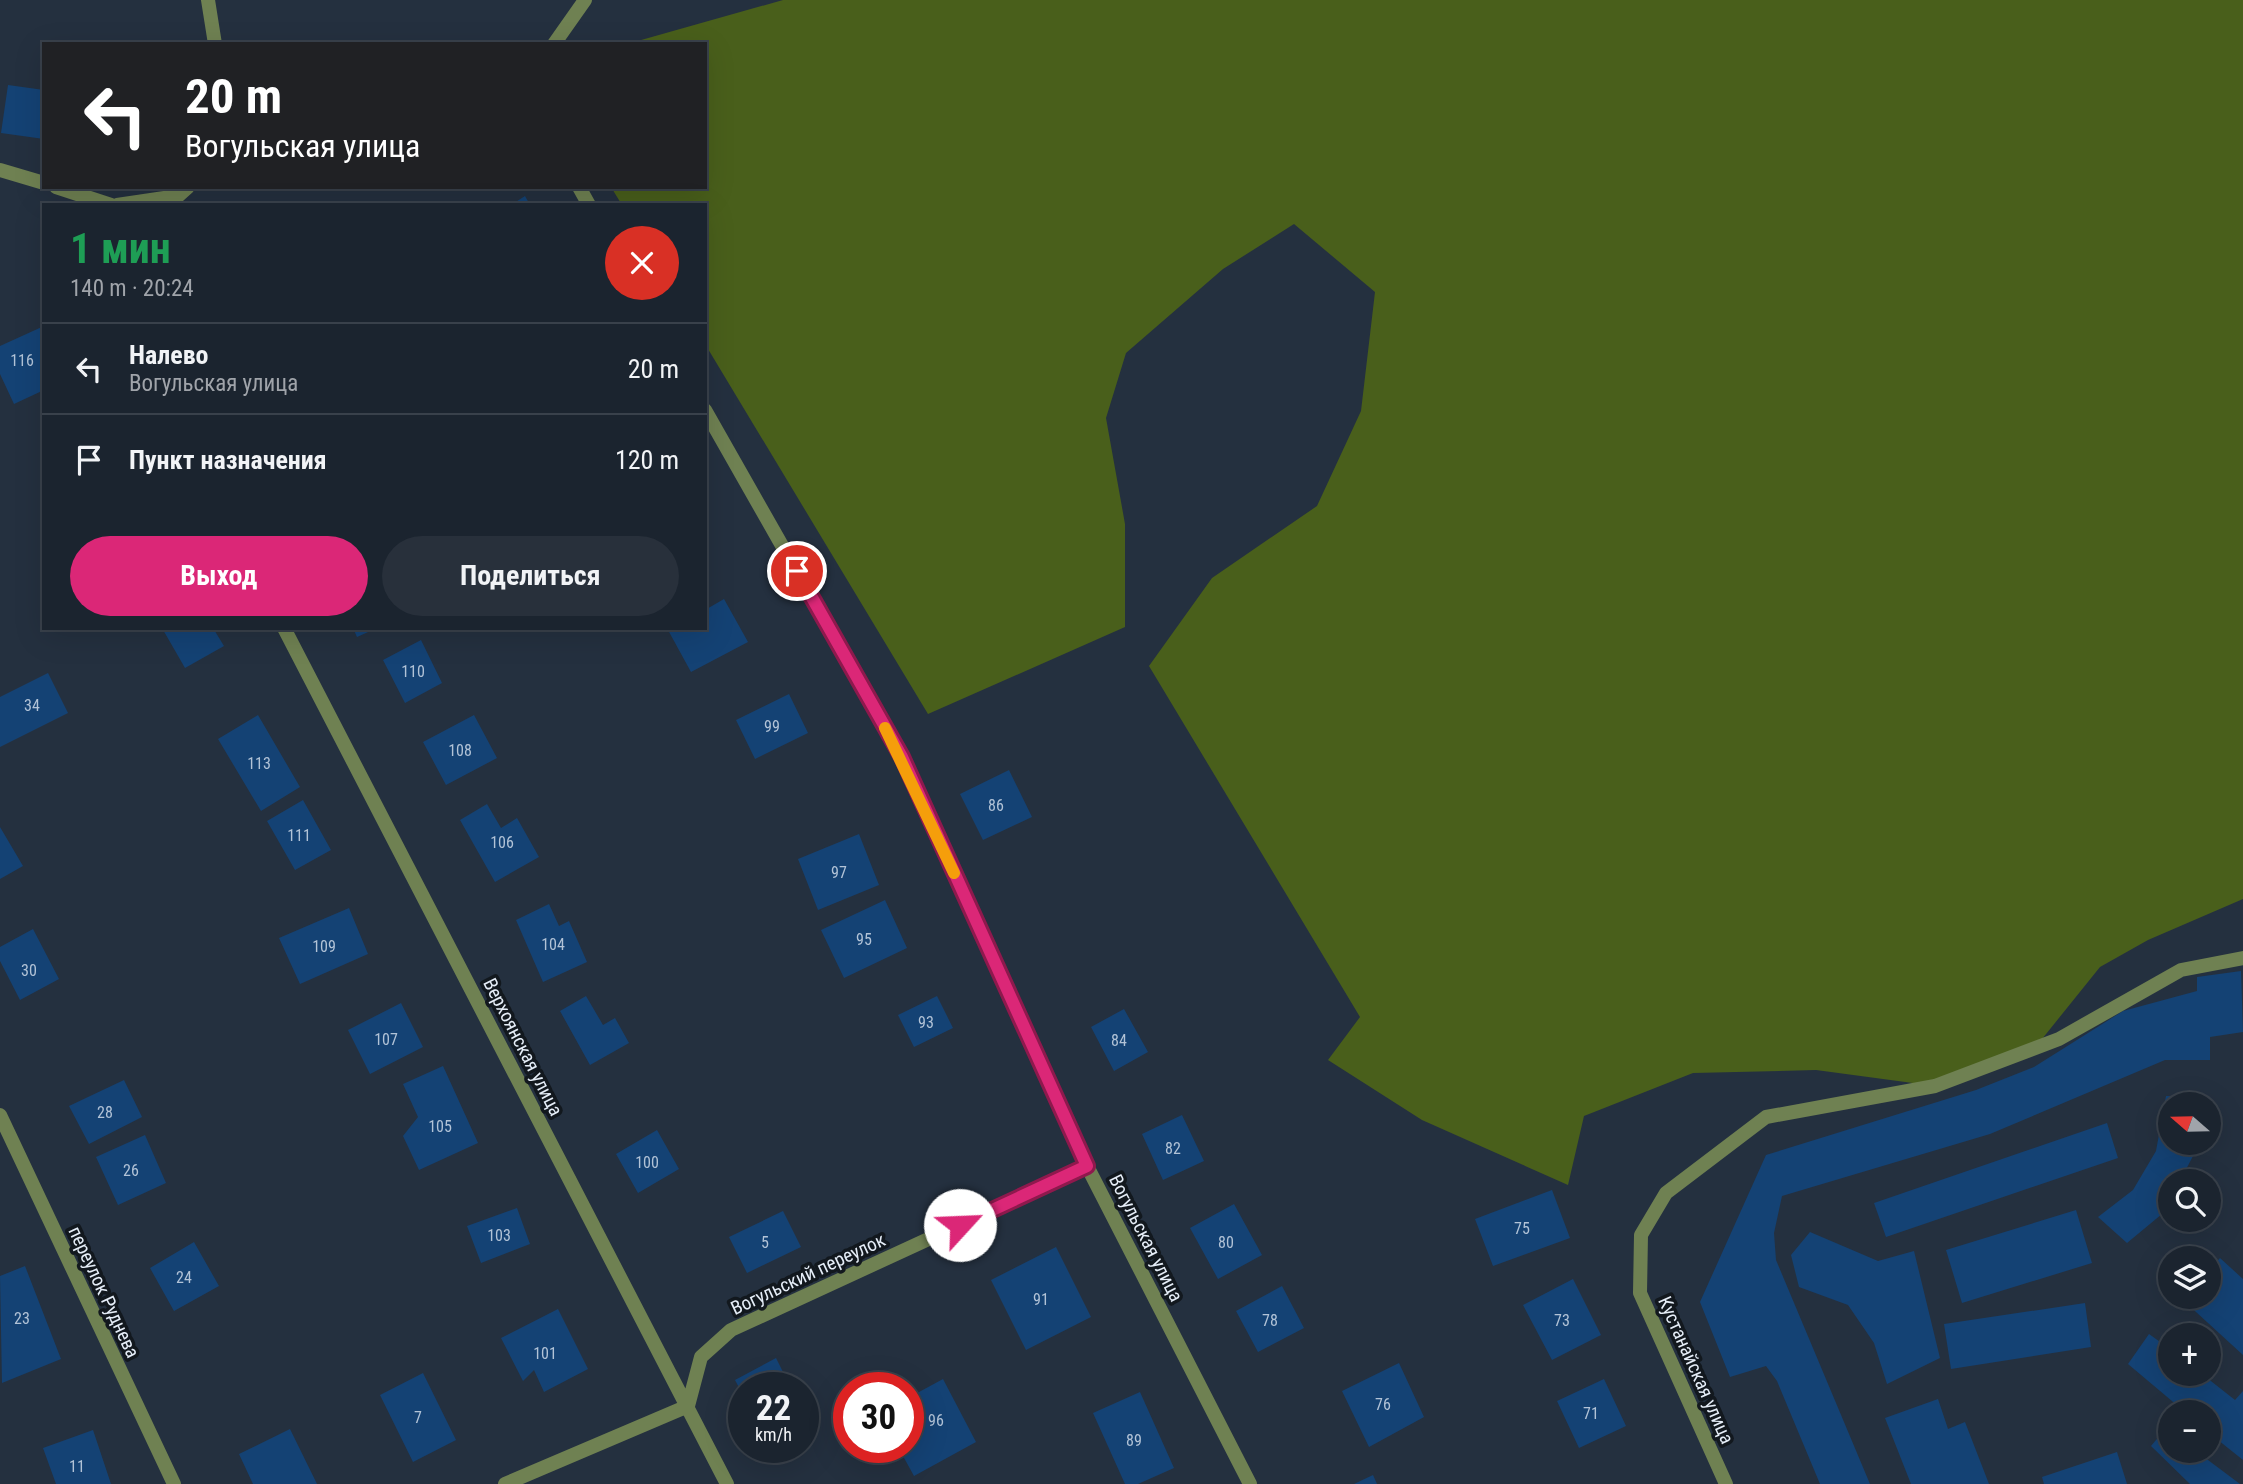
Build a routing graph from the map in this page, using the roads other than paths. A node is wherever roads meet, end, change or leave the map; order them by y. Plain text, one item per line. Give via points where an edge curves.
1 (208, 0) edge
2 (584, 0) edge
3 (215, 42) edge
4 (555, 42) edge
5 (0, 170) edge
6 (42, 182) edge
7 (62, 189) edge
8 (186, 189) edge
9 (105, 203) edge
10 (131, 203) edge
11 (707, 414) edge
12 (285, 630) edge
13 (2243, 958) edge
14 (0, 1115) edge
15 (1087, 1166) junction
16 (688, 1406) junction
17 (174, 1484) edge
18 (505, 1484) edge
19 (727, 1484) edge
20 (1250, 1484) edge
21 (1726, 1484) edge

1 - 3 street
2 - 4 street
5 - 6 street
7 - 9 street
8 - 10 street via 178,196
11 - 15 street, Вогульская улица via 902,757
12 - 16 street, Верхоянская улица
13 - 21 street, Кустанайская улица via 2182,970 2059,1040 1935,1086 1766,1117 1666,1193 1641,1235 1640,1293
14 - 17 street, переулок Руднева
15 - 16 street, Вогульский переулок via 731,1330 701,1357
15 - 20 street, Вогульская улица
16 - 18 street
16 - 19 street, Верхоянская улица

